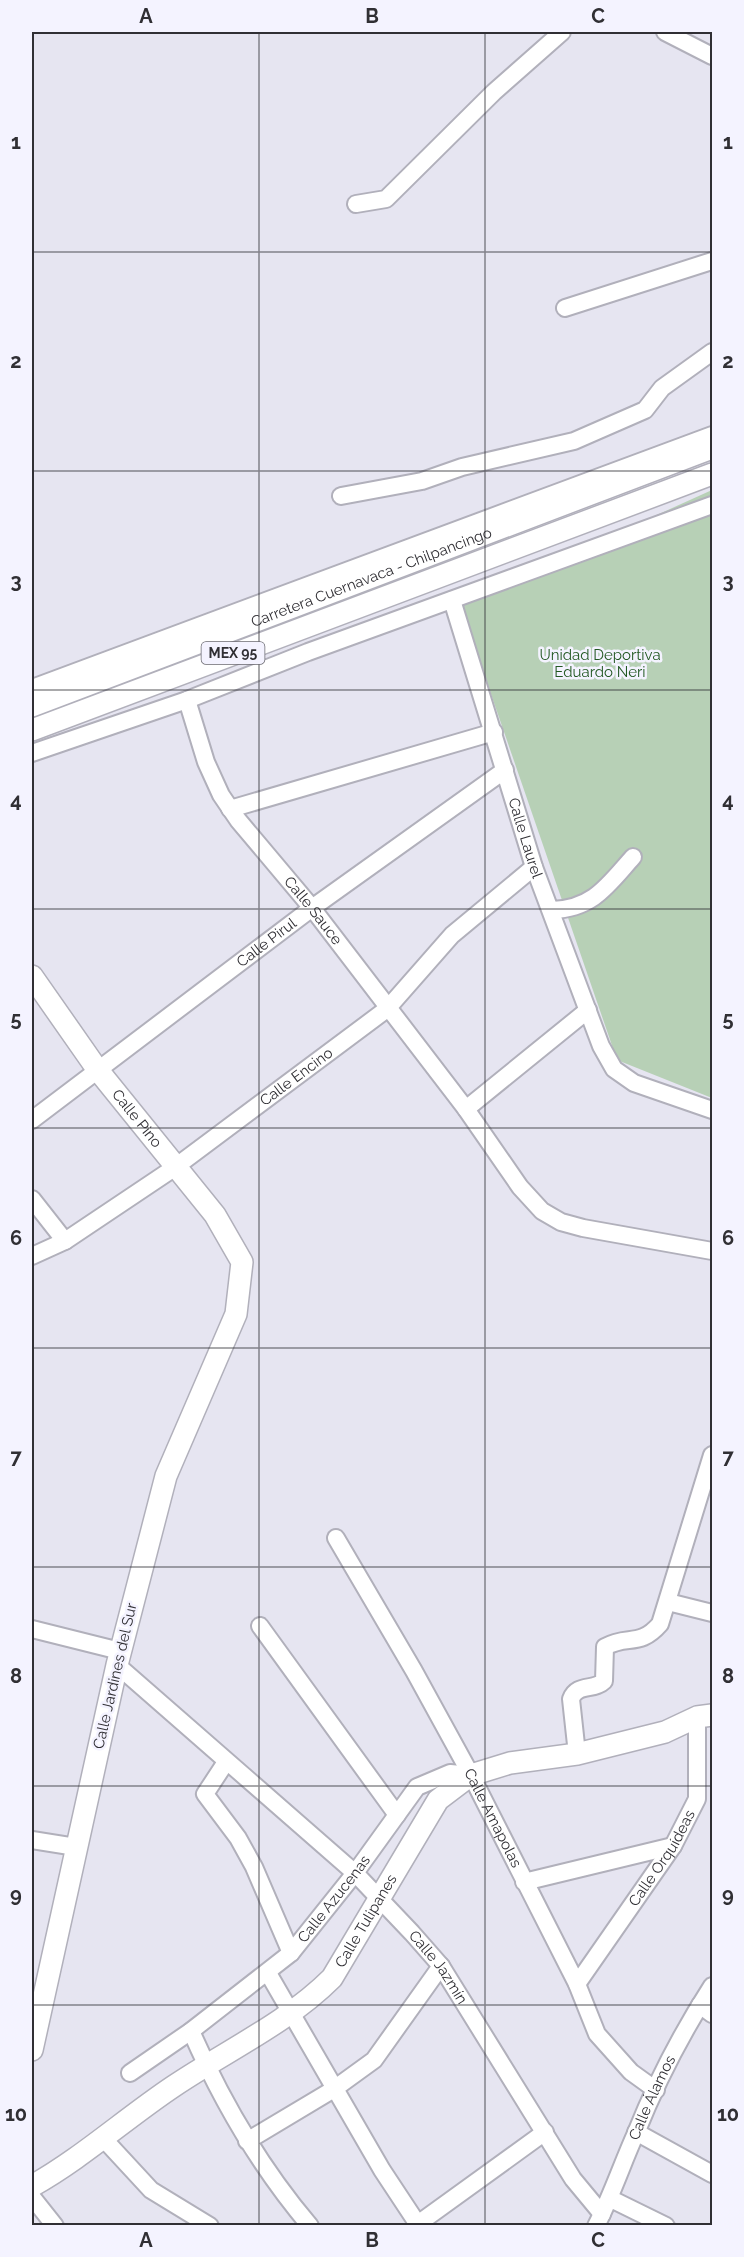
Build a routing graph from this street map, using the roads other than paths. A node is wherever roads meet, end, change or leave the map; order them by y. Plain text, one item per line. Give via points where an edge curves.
1 (562, 32) edge
2 (665, 32) edge
3 (712, 56) edge
4 (356, 204) dead end
5 (712, 261) edge
6 (566, 308) dead end
7 (712, 352) edge
8 (712, 435) edge
9 (712, 448) edge
10 (712, 474) edge
11 (341, 496) dead end
12 (712, 505) edge
13 (452, 600) junction
14 (32, 688) edge
15 (187, 700) junction
16 (32, 706) edge
17 (32, 730) edge
18 (494, 732) junction
19 (32, 753) edge
20 (505, 770) junction
21 (230, 809) junction
22 (633, 856) dead end
23 (534, 867) junction
24 (312, 908) junction
25 (552, 910) junction
26 (32, 976) edge
27 (387, 1009) junction
28 (588, 1010) junction
29 (97, 1069) junction
30 (466, 1109) junction
31 (712, 1110) edge
32 (32, 1120) edge
33 (174, 1168) junction
34 (32, 1199) edge
35 (65, 1241) junction
36 (712, 1251) edge
37 (32, 1256) edge
38 (242, 1262) joint
39 (712, 1455) edge
40 (336, 1538) dead end
41 (668, 1602) junction
42 (712, 1613) edge
43 (260, 1626) dead end
44 (32, 1629) edge
45 (118, 1658) junction
46 (705, 1716) edge
47 (577, 1754) junction
48 (226, 1762) junction
49 (471, 1775) junction
50 (397, 1815) junction
51 (32, 1840) edge
52 (673, 1845) junction
53 (75, 1847) junction
54 (355, 1873) junction
55 (524, 1882) junction
56 (379, 1901) junction
57 (291, 1953) junction
58 (441, 1966) junction
59 (268, 1973) junction
60 (577, 1984) junction
61 (712, 1986) edge
62 (706, 2010) edge
63 (289, 2012) junction
64 (191, 2031) junction
65 (32, 2050) edge
66 (206, 2066) junction
67 (130, 2073) dead end
68 (334, 2089) junction
69 (656, 2090) junction
70 (544, 2132) junction
71 (636, 2132) junction
72 (102, 2137) junction
73 (247, 2141) junction
74 (712, 2174) edge
75 (32, 2184) edge
76 (611, 2199) junction
77 (599, 2220) edge
78 (417, 2225) edge
79 (55, 2226) edge
80 (210, 2226) edge
81 (310, 2226) edge
82 (666, 2226) edge

1 - 4 street via 494,92 386,199
2 - 3 street
5 - 6 street
7 - 11 street via 662,388 645,410 574,441 462,467 422,481
8 - 14 street
9 - 16 main road, Carretera Cuernavaca - Chilpancingo / MEX 95
10 - 17 main road, Carretera Cuernavaca - Chilpancingo / MEX 95
12 - 13 street
13 - 15 street
13 - 18 street, Calle Laurel
15 - 19 street
15 - 21 street, Calle Sauce via 206,762
18 - 20 street, Calle Laurel
18 - 21 street
20 - 23 street, Calle Laurel
20 - 24 street, Calle Pirul
21 - 24 street, Calle Sauce
22 - 25 street via 596,897 571,909
23 - 25 street, Calle Laurel
23 - 27 street, Calle Encino via 452,935
24 - 27 street, Calle Sauce
24 - 29 street, Calle Pirul
25 - 28 street, Calle Laurel
26 - 29 main road, Calle Pino
27 - 30 street, Calle Sauce
27 - 33 street, Calle Encino
28 - 30 street
28 - 31 street, Calle Laurel via 614,1069 634,1083
29 - 32 street, Calle Pirul
29 - 33 main road, Calle Pino
30 - 36 street, Calle Sauce via 520,1187 542,1211 561,1222
33 - 35 street, Calle Encino
33 - 38 main road, Calle Pino via 215,1215
34 - 35 street
35 - 37 street, Calle Encino
38 - 45 main road, Calle Jardines del Sur via 236,1314 166,1476
39 - 41 street
40 - 49 street, Calle Amapolas
41 - 42 street
41 - 47 street via 660,1624 649,1637 605,1647 604,1681 600,1685 573,1693
43 - 50 street
44 - 45 street
45 - 48 street, Calle Jazmín
45 - 53 main road, Calle Jardines del Sur
46 - 47 main road, Calle Tulipanes via 665,1732
46 - 52 street, Calle Orquídeas via 697,1799
47 - 49 main road, Calle Tulipanes via 510,1762
48 - 54 street, Calle Jazmín
48 - 57 street via 205,1794 254,1867
49 - 50 street, Calle Azucenas via 450,1773 417,1787
49 - 55 street, Calle Amapolas
49 - 56 main road, Calle Tulipanes via 438,1800
50 - 54 street, Calle Azucenas
51 - 53 street
52 - 55 street
52 - 60 street, Calle Orquídeas
53 - 65 main road, Calle Jardines del Sur
54 - 56 street, Calle Jazmín
54 - 57 street, Calle Azucenas
55 - 60 street, Calle Amapolas
56 - 58 street, Calle Jazmín
56 - 63 main road, Calle Tulipanes via 332,1978
57 - 59 street, Calle Azucenas
58 - 68 street via 374,2060
58 - 70 street, Calle Jazmín
59 - 63 street
59 - 64 street, Calle Azucenas
60 - 69 street, Calle Amapolas via 597,2034 631,2072
61 - 62 street, Calle Álamos
62 - 69 street, Calle Álamos
63 - 66 main road, Calle Tulipanes
63 - 68 street
64 - 66 street
64 - 67 street, Calle Azucenas
66 - 72 main road, Calle Tulipanes
66 - 73 street
68 - 73 street
68 - 78 street
69 - 71 street, Calle Álamos
70 - 77 street, Calle Jazmín
70 - 78 street
71 - 74 street
71 - 76 street, Calle Álamos
72 - 75 main road, Calle Tulipanes
72 - 80 street via 151,2190
73 - 81 street via 280,2191
75 - 79 street
76 - 77 street, Calle Álamos
76 - 82 street

